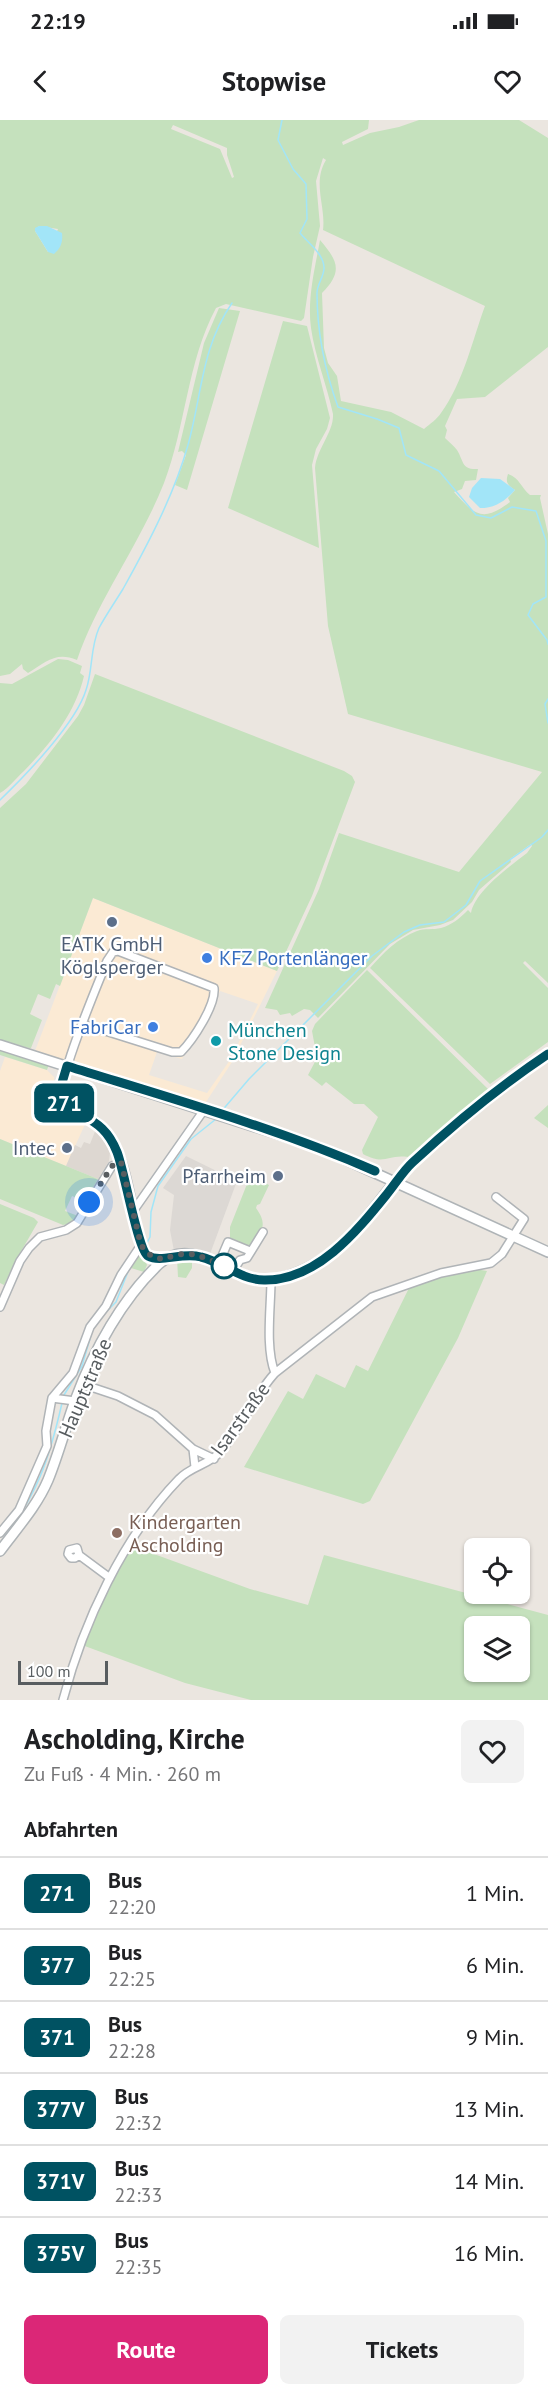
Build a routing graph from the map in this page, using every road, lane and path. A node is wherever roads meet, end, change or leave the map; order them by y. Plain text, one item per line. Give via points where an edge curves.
1 (83, 1024) junction
2 (0, 1045) edge
3 (548, 1054) edge
4 (67, 1066) junction
5 (208, 1111) junction
6 (121, 1162) junction
7 (396, 1181) junction
8 (496, 1197) dead end
9 (134, 1210) junction
10 (263, 1232) dead end
11 (512, 1236) junction
12 (144, 1250) junction
13 (250, 1251) junction
14 (548, 1252) edge
15 (164, 1260) junction
16 (219, 1263) junction
17 (154, 1270) junction
18 (233, 1270) junction
19 (271, 1280) junction
20 (0, 1306) edge
21 (275, 1373) junction
22 (82, 1384) junction
23 (64, 1399) junction
24 (193, 1449) junction
25 (214, 1459) junction
26 (195, 1467) junction
27 (0, 1533) edge
28 (0, 1551) edge
29 (79, 1556) dead end
30 (110, 1578) junction
31 (63, 1700) edge

1 - 1 street via 113,952 214,988 206,1015 181,1052
1 - 4 street
2 - 4 main road
3 - 7 main road via 454,1126
4 - 5 main road
4 - 6 street via 61,1086 62,1101 99,1124
5 - 7 main road via 318,1147
5 - 9 street
6 - 9 street
6 - 20 street via 112,1166 77,1223 40,1237 29,1248
7 - 11 main road
7 - 19 main road via 333,1252 311,1266
8 - 11 street via 524,1219
9 - 12 street
10 - 13 street
11 - 14 main road
11 - 21 street, Isarstraße via 502,1254 491,1263 441,1273 372,1298
12 - 15 street
12 - 17 street
12 - 23 street via 126,1267 90,1327
13 - 16 street via 228,1242
13 - 18 street
15 - 16 main road via 190,1254
15 - 17 main road, Hauptstraße
16 - 18 main road
17 - 22 main road, Hauptstraße via 115,1320
18 - 19 main road via 255,1279
19 - 21 street via 270,1330
21 - 25 street, Isarstraße
22 - 23 main road, Hauptstraße
22 - 24 street via 118,1396 155,1415
23 - 27 street via 46,1431 46,1446 19,1510
23 - 28 main road, Hauptstraße via 44,1489
24 - 25 street
24 - 26 street
25 - 26 street, Isarstraße
26 - 30 street, Isarstraße via 177,1481 145,1521
29 - 30 street
30 - 31 street, Isarstraße via 88,1622

